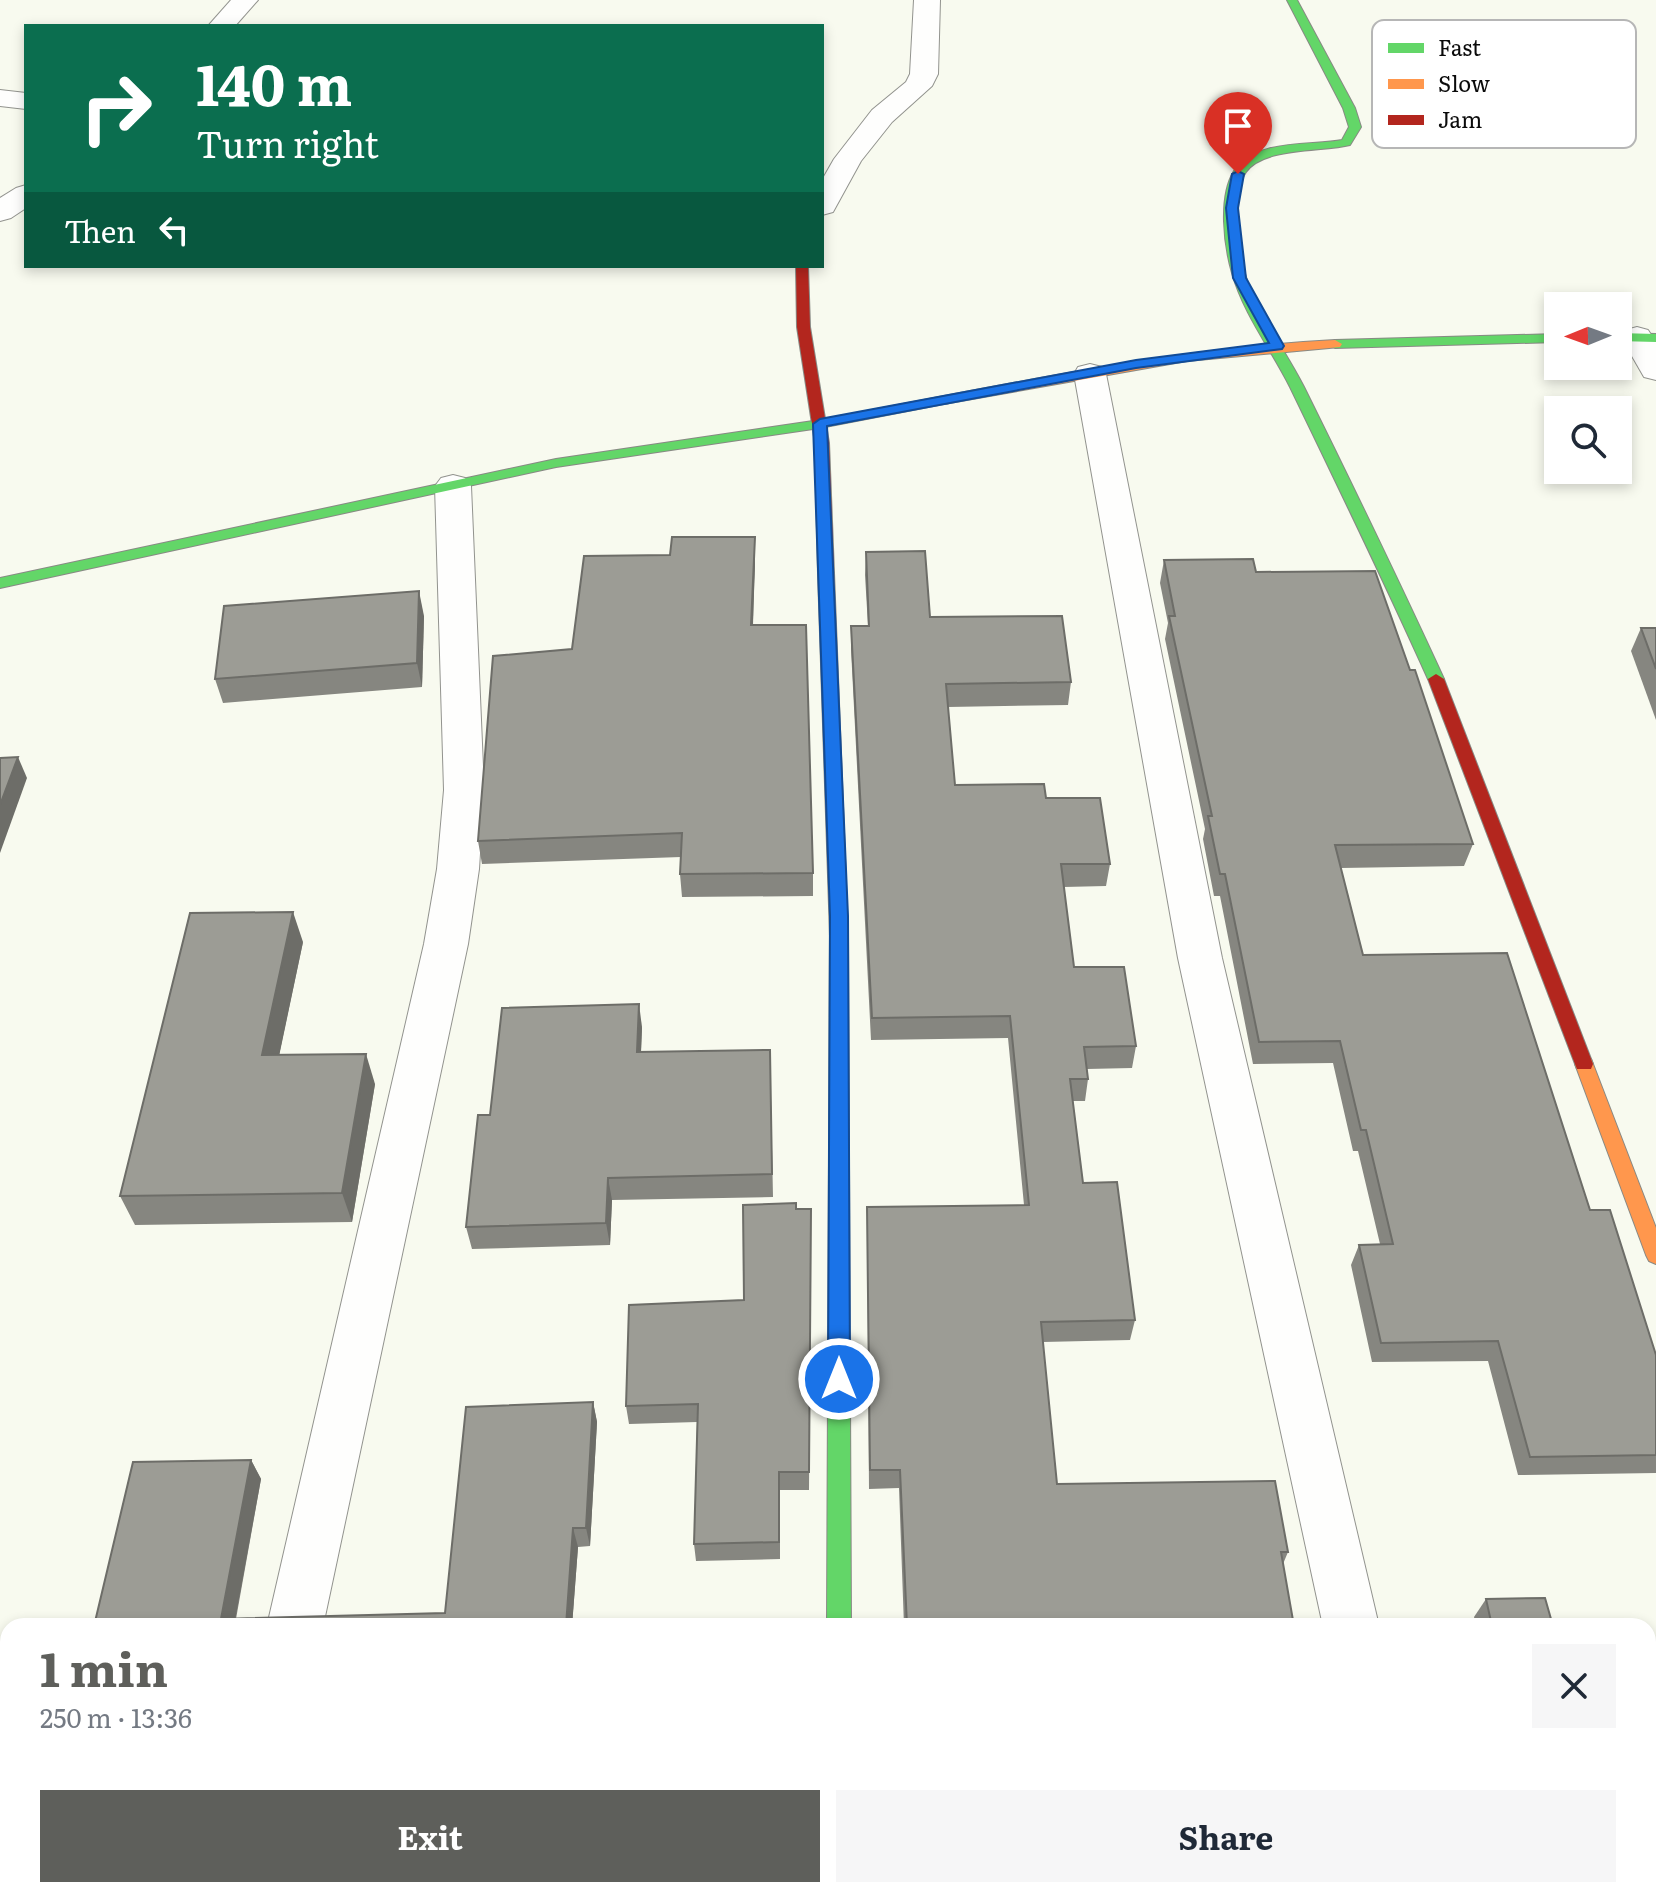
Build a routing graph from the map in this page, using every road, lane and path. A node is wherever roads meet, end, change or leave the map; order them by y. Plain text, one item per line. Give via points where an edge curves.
1 (245, 0) edge
2 (927, 0) edge
3 (1292, 0) edge
4 (223, 24) edge
5 (0, 98) edge
6 (24, 101) edge
7 (24, 195) edge
8 (824, 202) edge
9 (0, 212) edge
10 (802, 268) edge
11 (1637, 337) edge
12 (1544, 338) edge
13 (1277, 346) junction
14 (1656, 370) edge
15 (1090, 374) junction
16 (820, 424) junction
17 (453, 486) junction
18 (0, 583) edge
19 (1656, 1255) edge
20 (297, 1618) edge
21 (839, 1618) edge
22 (1349, 1618) edge

1 - 4 street
2 - 8 street via 924,74 918,86 882,116 848,159
3 - 13 street via 1355,127 1346,143 1329,149 1273,151 1248,160 1238,174 1232,208 1239,278
5 - 6 street
7 - 9 street
10 - 16 street via 802,335
11 - 14 street
12 - 13 street
13 - 15 street
13 - 19 street via 1441,690
15 - 16 street
15 - 22 street via 1200,958
16 - 17 street via 556,463
16 - 21 street via 839,916
17 - 18 street
17 - 20 street via 464,790 458,869 446,944

